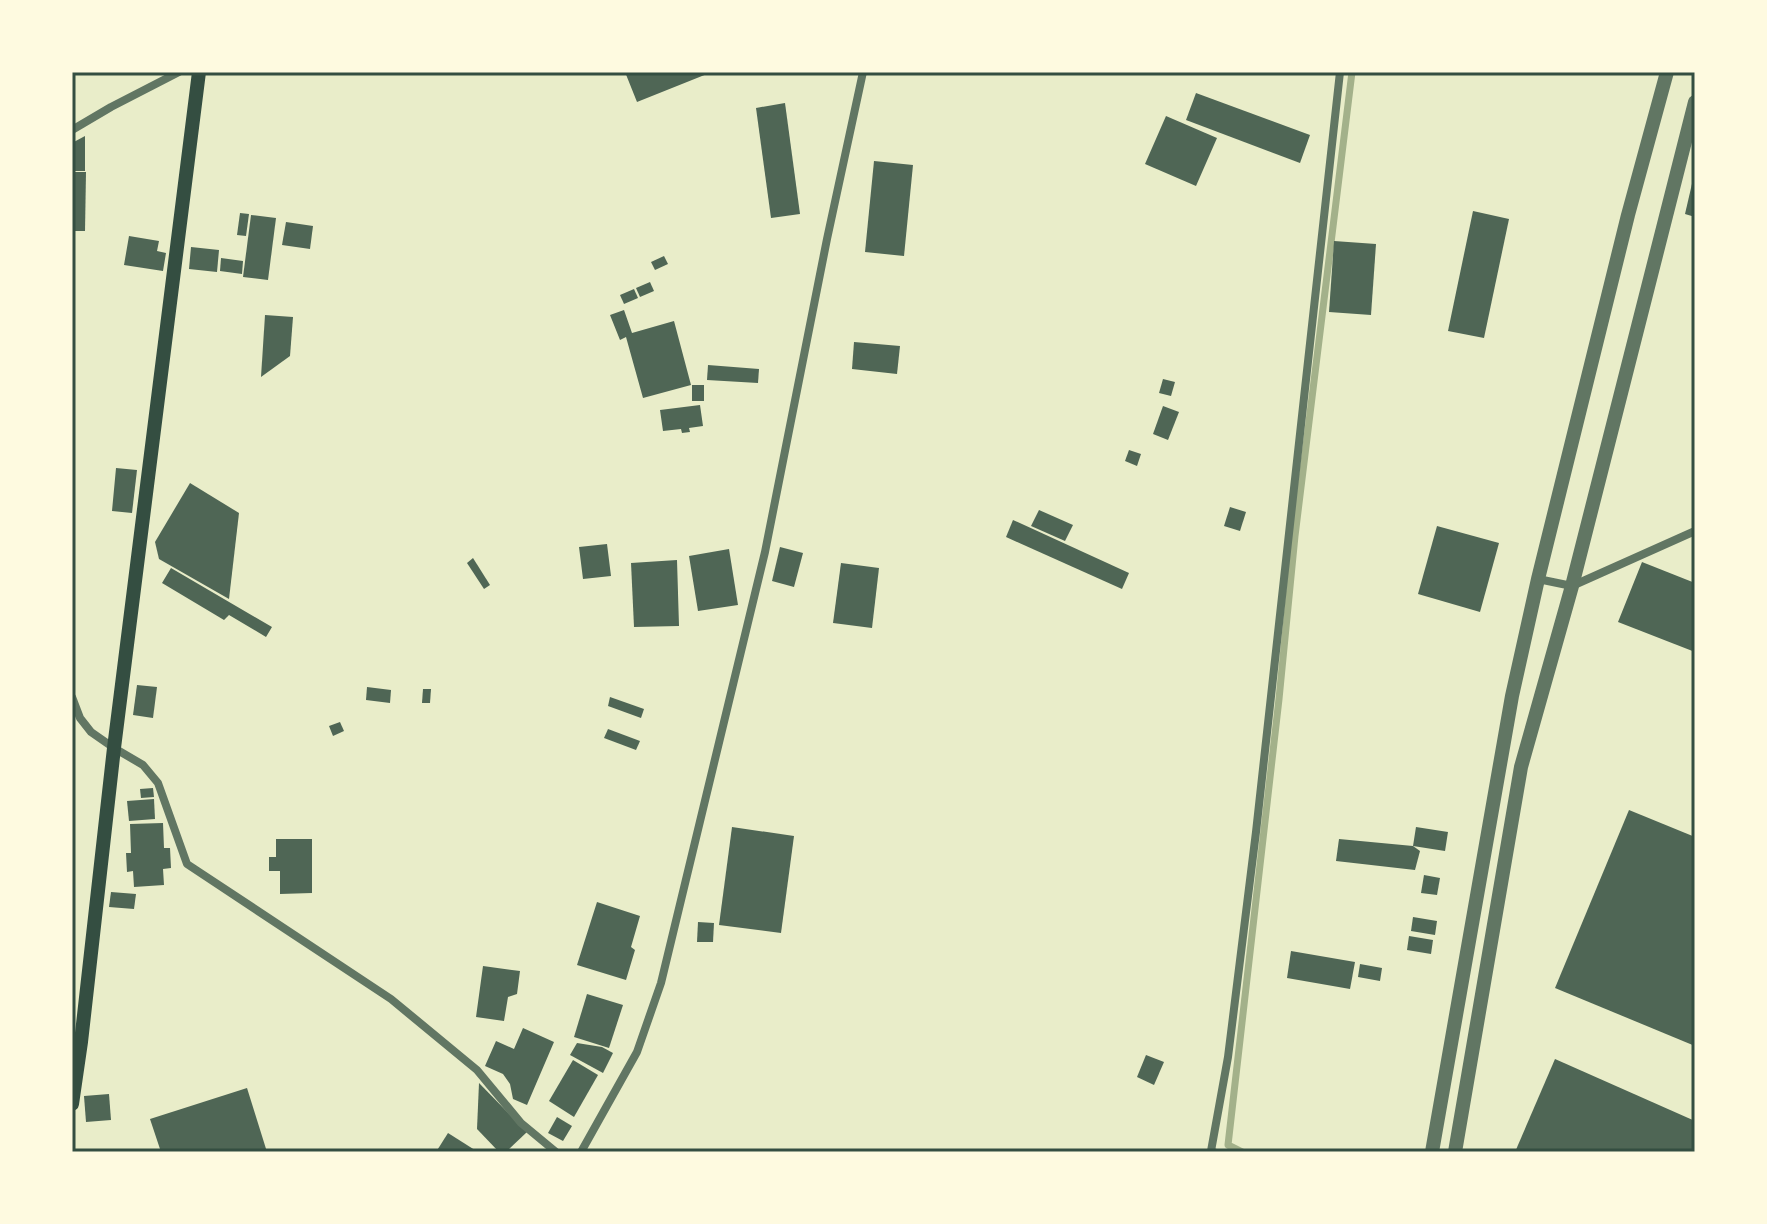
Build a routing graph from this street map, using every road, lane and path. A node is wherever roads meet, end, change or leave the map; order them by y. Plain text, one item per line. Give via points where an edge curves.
1 (179, 72) edge
2 (199, 72) edge
3 (863, 72) edge
4 (1340, 72) edge
5 (1667, 72) edge
6 (1695, 102) edge
7 (72, 130) edge
8 (1695, 531) edge
9 (1538, 579) junction
10 (1572, 586) junction
11 (72, 697) edge
12 (114, 748) junction
13 (76, 1044) edge
14 (72, 1104) edge
15 (556, 1152) edge
16 (581, 1152) edge
17 (1214, 1152) edge
18 (1432, 1152) edge
19 (1455, 1152) edge

1 - 7 street
2 - 12 main road
3 - 16 street via 765,552 661,983 637,1052
4 - 17 street via 1256,832
5 - 9 street
6 - 10 street
8 - 10 street
9 - 10 street
9 - 18 street via 1512,696
10 - 19 street via 1521,767
11 - 12 street via 91,732
12 - 13 main road
12 - 15 street via 143,765 158,783 187,864 391,999 477,1070 521,1123
13 - 14 main road

